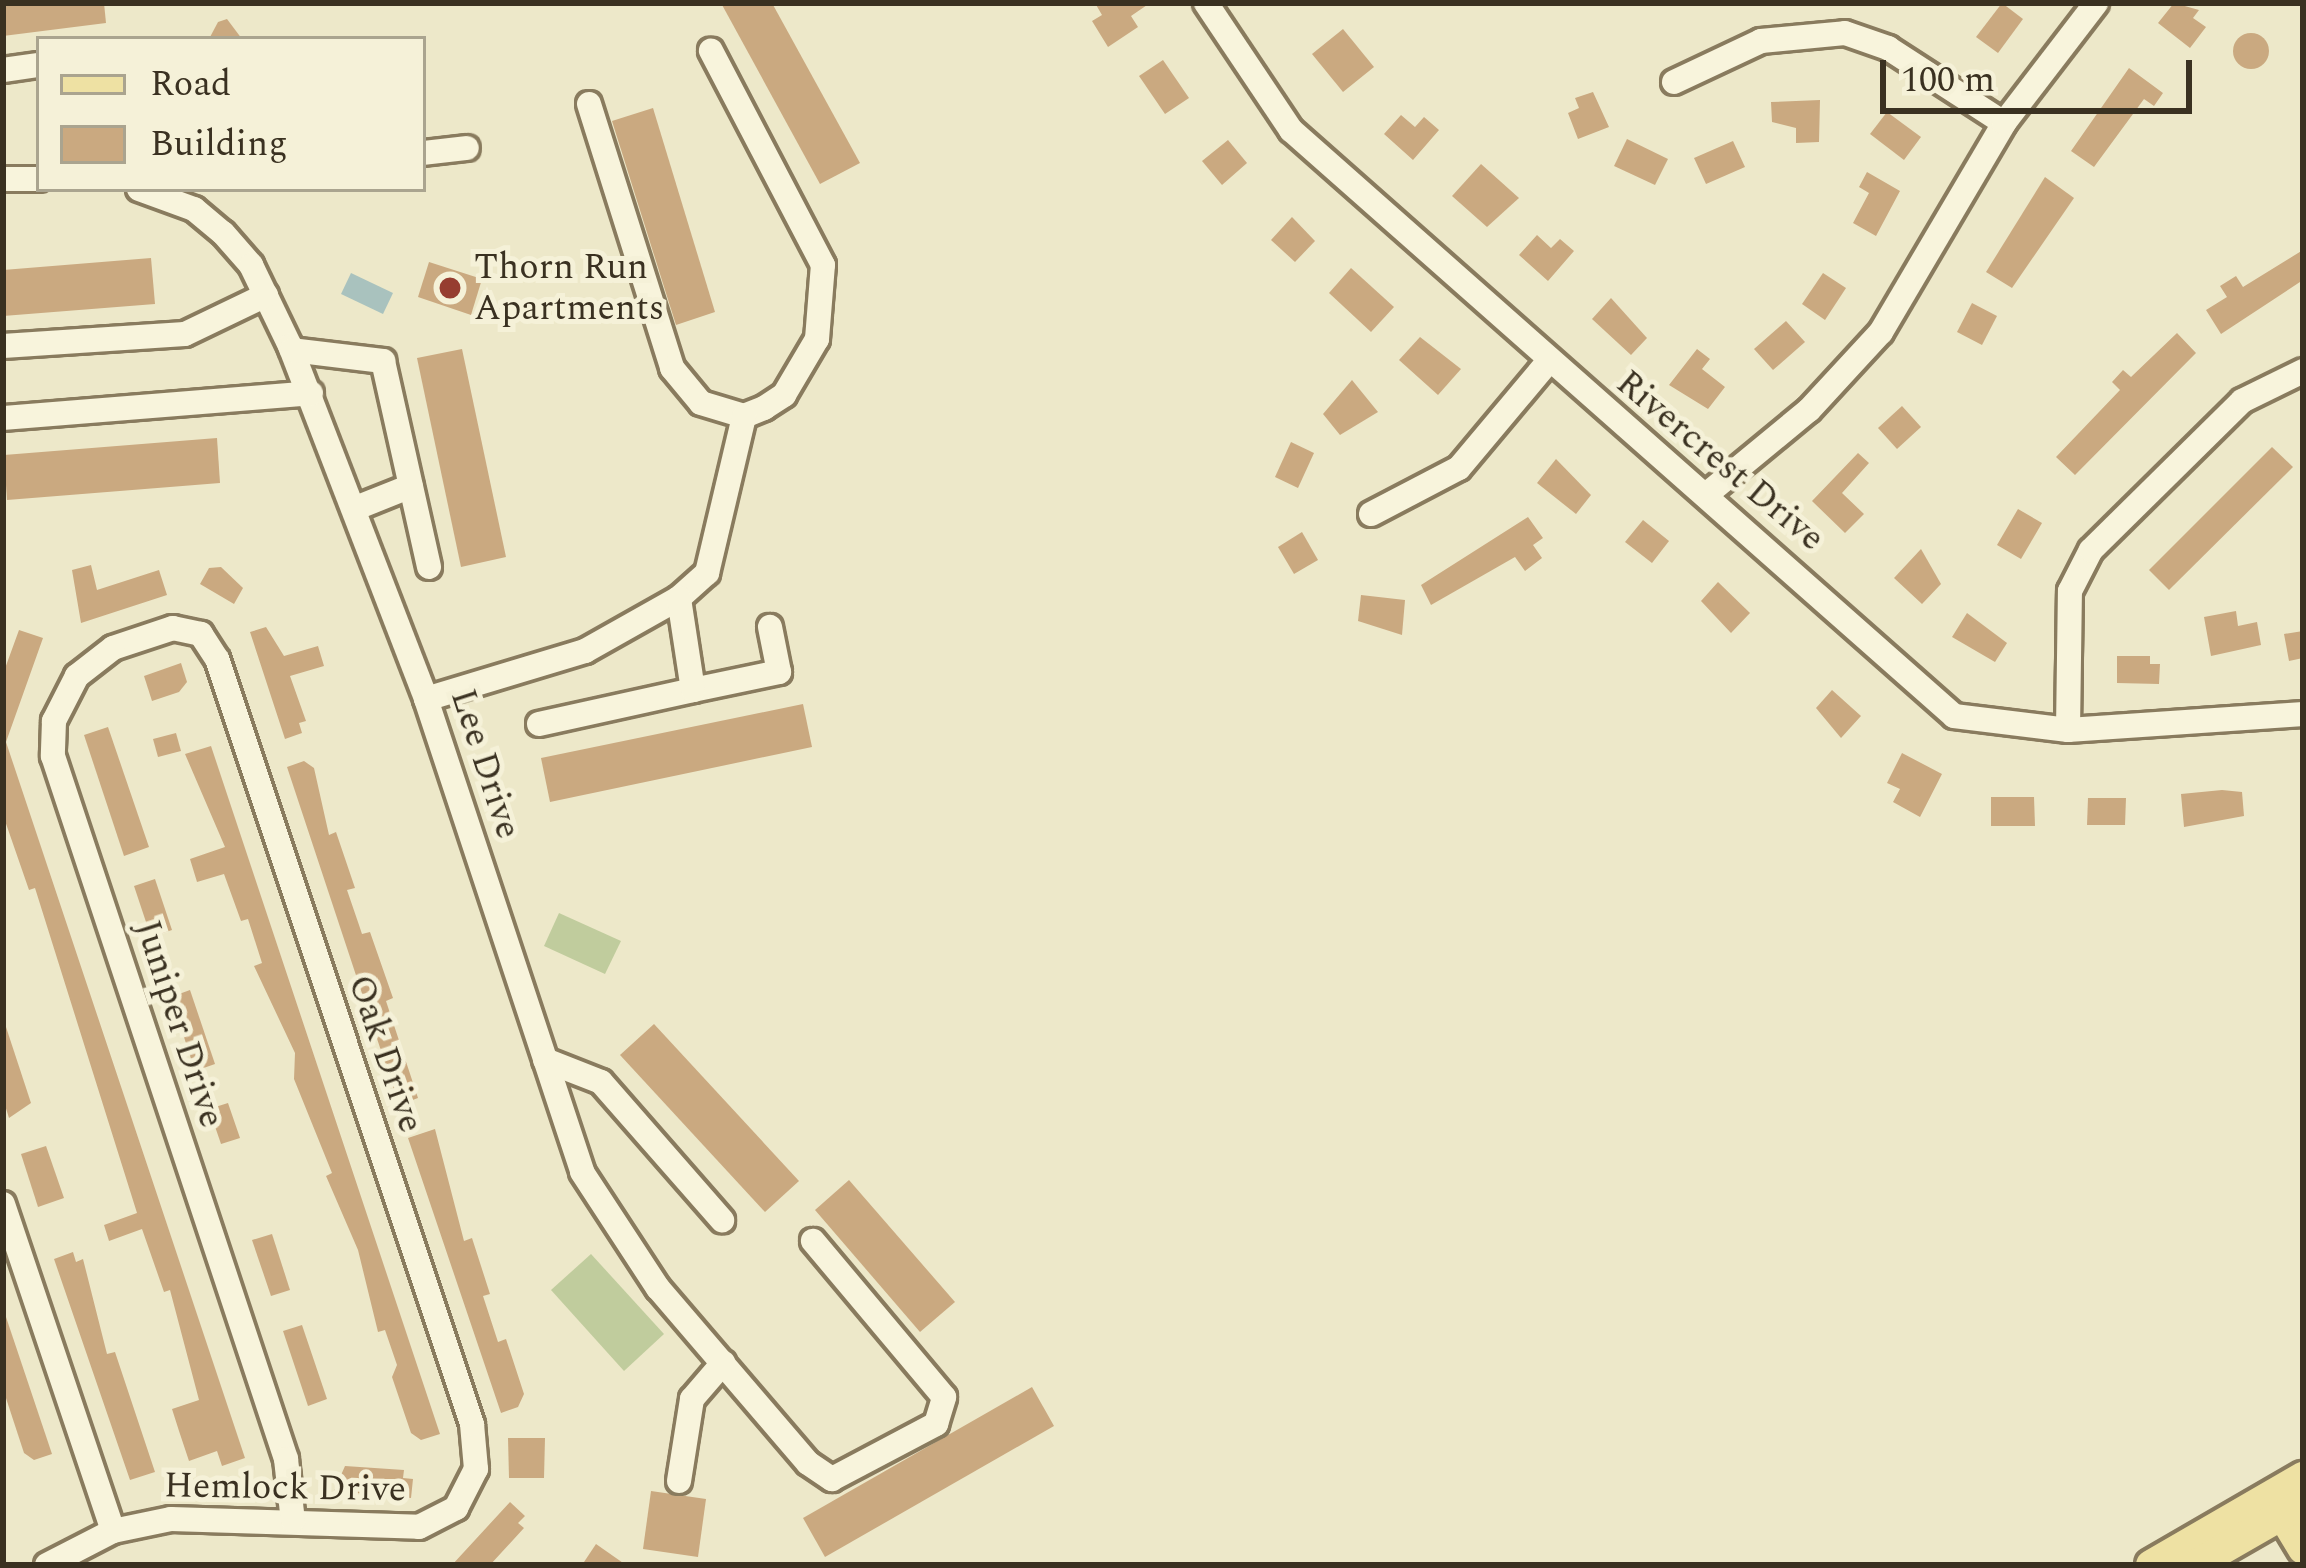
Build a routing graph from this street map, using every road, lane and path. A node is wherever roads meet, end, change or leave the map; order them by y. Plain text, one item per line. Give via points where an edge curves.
1 (1206, 3) edge
2 (2096, 3) edge
3 (711, 51) dead end
4 (36, 65) edge
5 (3, 70) edge
6 (1674, 82) dead end
7 (589, 104) dead end
8 (2004, 123) junction
9 (467, 148) dead end
10 (426, 153) edge
11 (3, 179) edge
12 (36, 179) edge
13 (148, 192) edge
14 (209, 192) edge
15 (194, 209) junction
16 (266, 295) junction
17 (3, 346) edge
18 (292, 350) junction
19 (1547, 363) junction
20 (2303, 371) edge
21 (311, 393) junction
22 (744, 416) junction
23 (3, 418) edge
24 (411, 486) junction
25 (1708, 494) junction
26 (356, 508) junction
27 (1371, 514) dead end
28 (429, 567) dead end
29 (679, 598) junction
30 (770, 627) dead end
31 (192, 629) joint
32 (693, 690) junction
33 (426, 699) junction
34 (2303, 714) edge
35 (539, 724) dead end
36 (2068, 730) junction
37 (545, 1060) junction
38 (3, 1204) edge
39 (722, 1220) dead end
40 (812, 1241) dead end
41 (724, 1364) junction
42 (2303, 1477) edge
43 (680, 1481) dead end
44 (2285, 1505) edge
45 (456, 1508) joint
46 (293, 1521) junction
47 (112, 1531) junction
48 (2303, 1550) edge
49 (47, 1565) edge
50 (2151, 1565) edge
51 (2195, 1565) edge

1 - 19 street, Rivercrest Drive via 1291,130
2 - 8 street
3 - 22 street via 823,265 817,339 799,376 784,395
4 - 5 street
6 - 8 street via 1761,41 1845,33 1888,48
7 - 22 street via 672,368 701,403
8 - 25 street via 1881,332 1809,410
9 - 10 street
11 - 12 street
13 - 15 street, Lee Drive
14 - 15 street
15 - 16 street, Lee Drive via 251,265
16 - 17 street via 185,334
16 - 18 street, Lee Drive
18 - 21 street, Lee Drive
18 - 24 street via 383,361
19 - 25 street, Rivercrest Drive
19 - 27 street via 1459,468
20 - 36 street via 2242,401 2091,550 2071,592
21 - 23 street
21 - 26 street, Lee Drive
22 - 29 street via 707,573
24 - 26 street
24 - 28 street
25 - 36 street, Rivercrest Drive via 1954,716
26 - 33 street, Lee Drive
29 - 32 street
29 - 33 street via 586,650
30 - 32 street via 779,672
31 - 45 street, Oak Drive via 217,659 472,1424 476,1469
31 - 46 street, Juniper Drive via 127,643 88,664 59,706 53,756 286,1459
32 - 35 street
33 - 37 street, Lee Drive
34 - 36 street, Rivercrest Drive
37 - 39 street via 601,1082
37 - 41 street, Lee Drive via 582,1172 613,1228
38 - 47 street
40 - 41 street, Lee Drive via 935,1380 943,1413 832,1479 808,1463
41 - 43 street via 692,1399
42 - 44 main road
44 - 48 main road
44 - 50 main road
44 - 51 main road
45 - 46 street, Hemlock Drive via 402,1529
46 - 47 street, Hemlock Drive via 195,1516
47 - 49 street, Hemlock Drive

